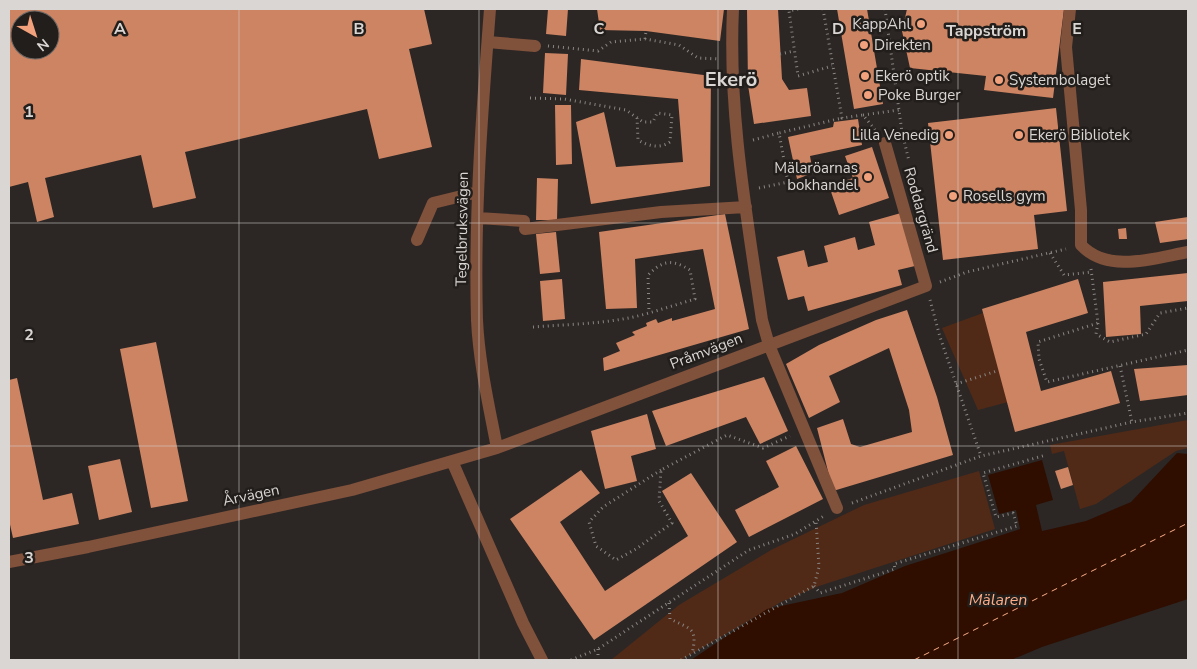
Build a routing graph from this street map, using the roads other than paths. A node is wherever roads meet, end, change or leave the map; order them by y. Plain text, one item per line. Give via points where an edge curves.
1 (490, 9) edge
2 (733, 9) edge
3 (1070, 9) edge
4 (488, 42) junction
5 (535, 46) road end
6 (885, 143) road end
7 (478, 192) junction
8 (746, 207) junction
9 (478, 218) junction
10 (417, 240) dead end
11 (1188, 252) edge
12 (926, 286) joint
13 (769, 345) junction
14 (498, 448) junction
15 (452, 460) junction
16 (837, 508) road end
17 (9, 562) edge
18 (542, 660) edge

1 - 4 street, Tegelbruksvägen
2 - 8 street via 737,145
3 - 11 street via 1066,47 1085,250 1109,262
4 - 5 street
4 - 7 street, Tegelbruksvägen
6 - 12 street, Roddargränd
7 - 9 street, Tegelbruksvägen
7 - 10 street via 432,203
8 - 9 street via 524,225
8 - 13 street via 762,320
9 - 14 street, Tegelbruksvägen via 477,322 484,385
12 - 13 street, Pråmvägen
13 - 14 street, Pråmvägen
13 - 16 street
14 - 15 street, Årvägen
15 - 17 street, Årvägen via 352,490
15 - 18 street

